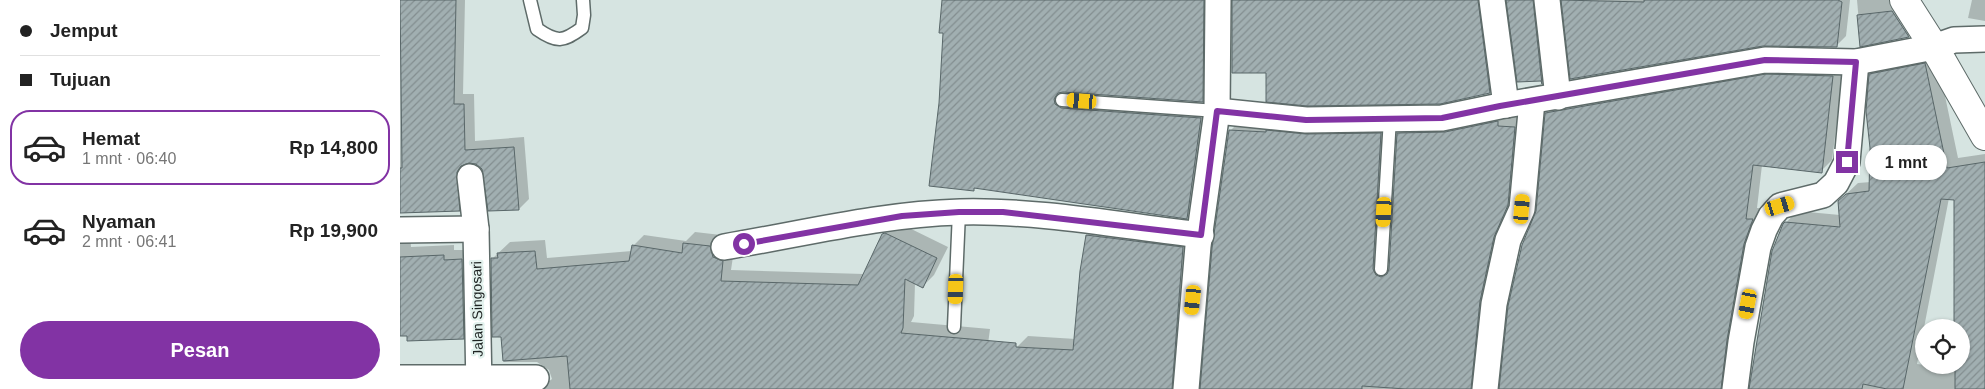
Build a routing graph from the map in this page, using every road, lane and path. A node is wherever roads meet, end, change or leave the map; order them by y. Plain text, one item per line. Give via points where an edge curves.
1 (530, 0) edge
2 (582, 0) edge
3 (1218, 0) edge
4 (1492, 0) edge
5 (1547, 0) edge
6 (1904, 0) edge
7 (1985, 39) edge
8 (1934, 47) junction
9 (1856, 62) junction
10 (1558, 97) junction
11 (1062, 100) dead end
12 (1532, 101) junction
13 (1506, 105) junction
14 (1217, 111) junction
15 (1390, 118) junction
16 (1985, 136) edge
17 (470, 177) dead end
18 (959, 212) junction
19 (476, 229) junction
20 (400, 230) edge
21 (1201, 235) junction
22 (724, 247) dead end
23 (1381, 268) dead end
24 (954, 327) dead end
25 (400, 378) edge
26 (536, 378) dead end
27 (479, 383) edge
28 (1186, 389) edge
29 (1485, 389) edge
30 (1735, 389) edge

1 - 2 lane via 537,29 551,39 567,39 582,28
3 - 14 street
4 - 13 street
5 - 10 street
6 - 8 street
7 - 8 street via 1954,40
8 - 9 street
8 - 16 street
9 - 10 street via 1765,60
9 - 30 street via 1847,162 1836,182 1823,195 1780,206 1764,230 1758,247
10 - 12 street
11 - 14 lane
12 - 13 street
12 - 29 street via 1522,209 1508,240 1494,304
13 - 15 street via 1442,118
14 - 15 street via 1306,120
14 - 21 street
15 - 23 lane
17 - 19 street, Jalan Singosari
18 - 21 street via 1003,212
18 - 22 street via 902,216
18 - 24 lane
19 - 20 street
19 - 27 street, Jalan Singosari
21 - 28 street
25 - 27 street
26 - 27 street

